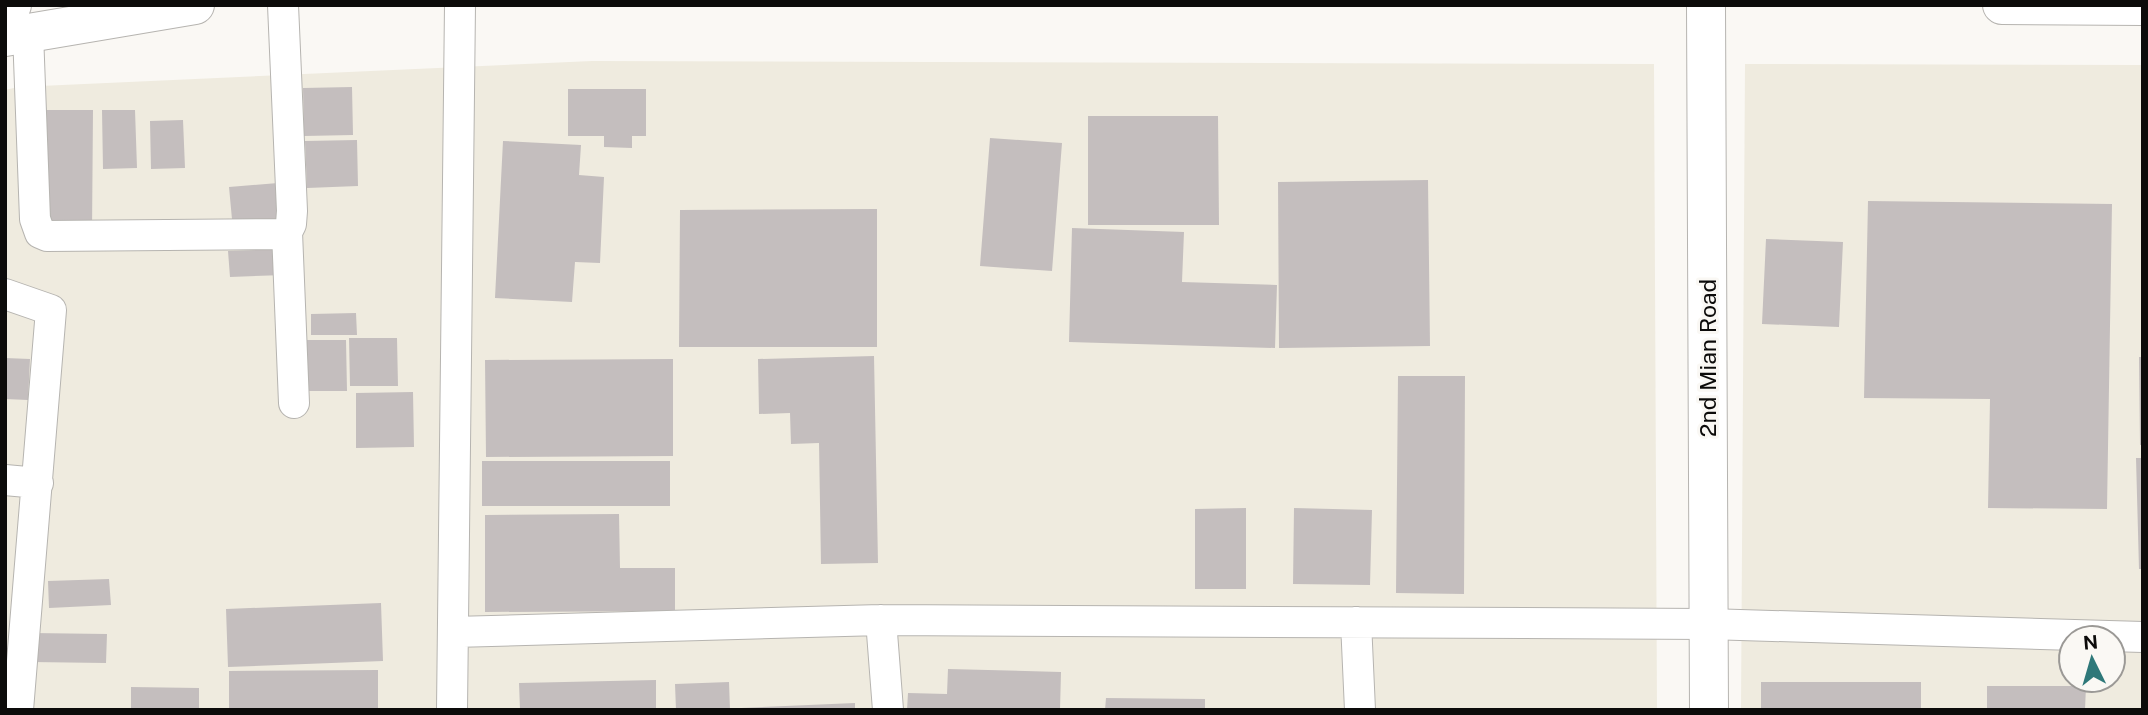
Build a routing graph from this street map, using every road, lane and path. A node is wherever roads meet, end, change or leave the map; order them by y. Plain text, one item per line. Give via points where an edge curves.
1 (195, 5) edge
2 (283, 5) edge
3 (460, 5) edge
4 (1706, 5) edge
5 (2002, 5) edge
6 (2143, 6) edge
7 (12, 20) edge
8 (287, 232) junction
9 (5, 295) edge
10 (294, 403) dead end
11 (5, 480) edge
12 (38, 483) junction
13 (881, 620) junction
14 (1356, 622) junction
15 (1708, 624) junction
16 (454, 632) junction
17 (2143, 637) edge
18 (18, 710) edge
19 (452, 710) edge
20 (888, 710) edge
21 (1360, 710) edge
22 (1709, 710) edge

1 - 7 main road
2 - 8 street via 292,211
3 - 16 street
4 - 15 main road, 2nd Mian Road
5 - 6 main road
7 - 8 street via 40,233
8 - 10 street
9 - 12 street via 51,310
11 - 12 street
12 - 18 street
13 - 14 street
13 - 16 street
13 - 20 street
14 - 15 street
14 - 21 street
15 - 17 street
15 - 22 main road, 2nd Mian Road
16 - 19 street

